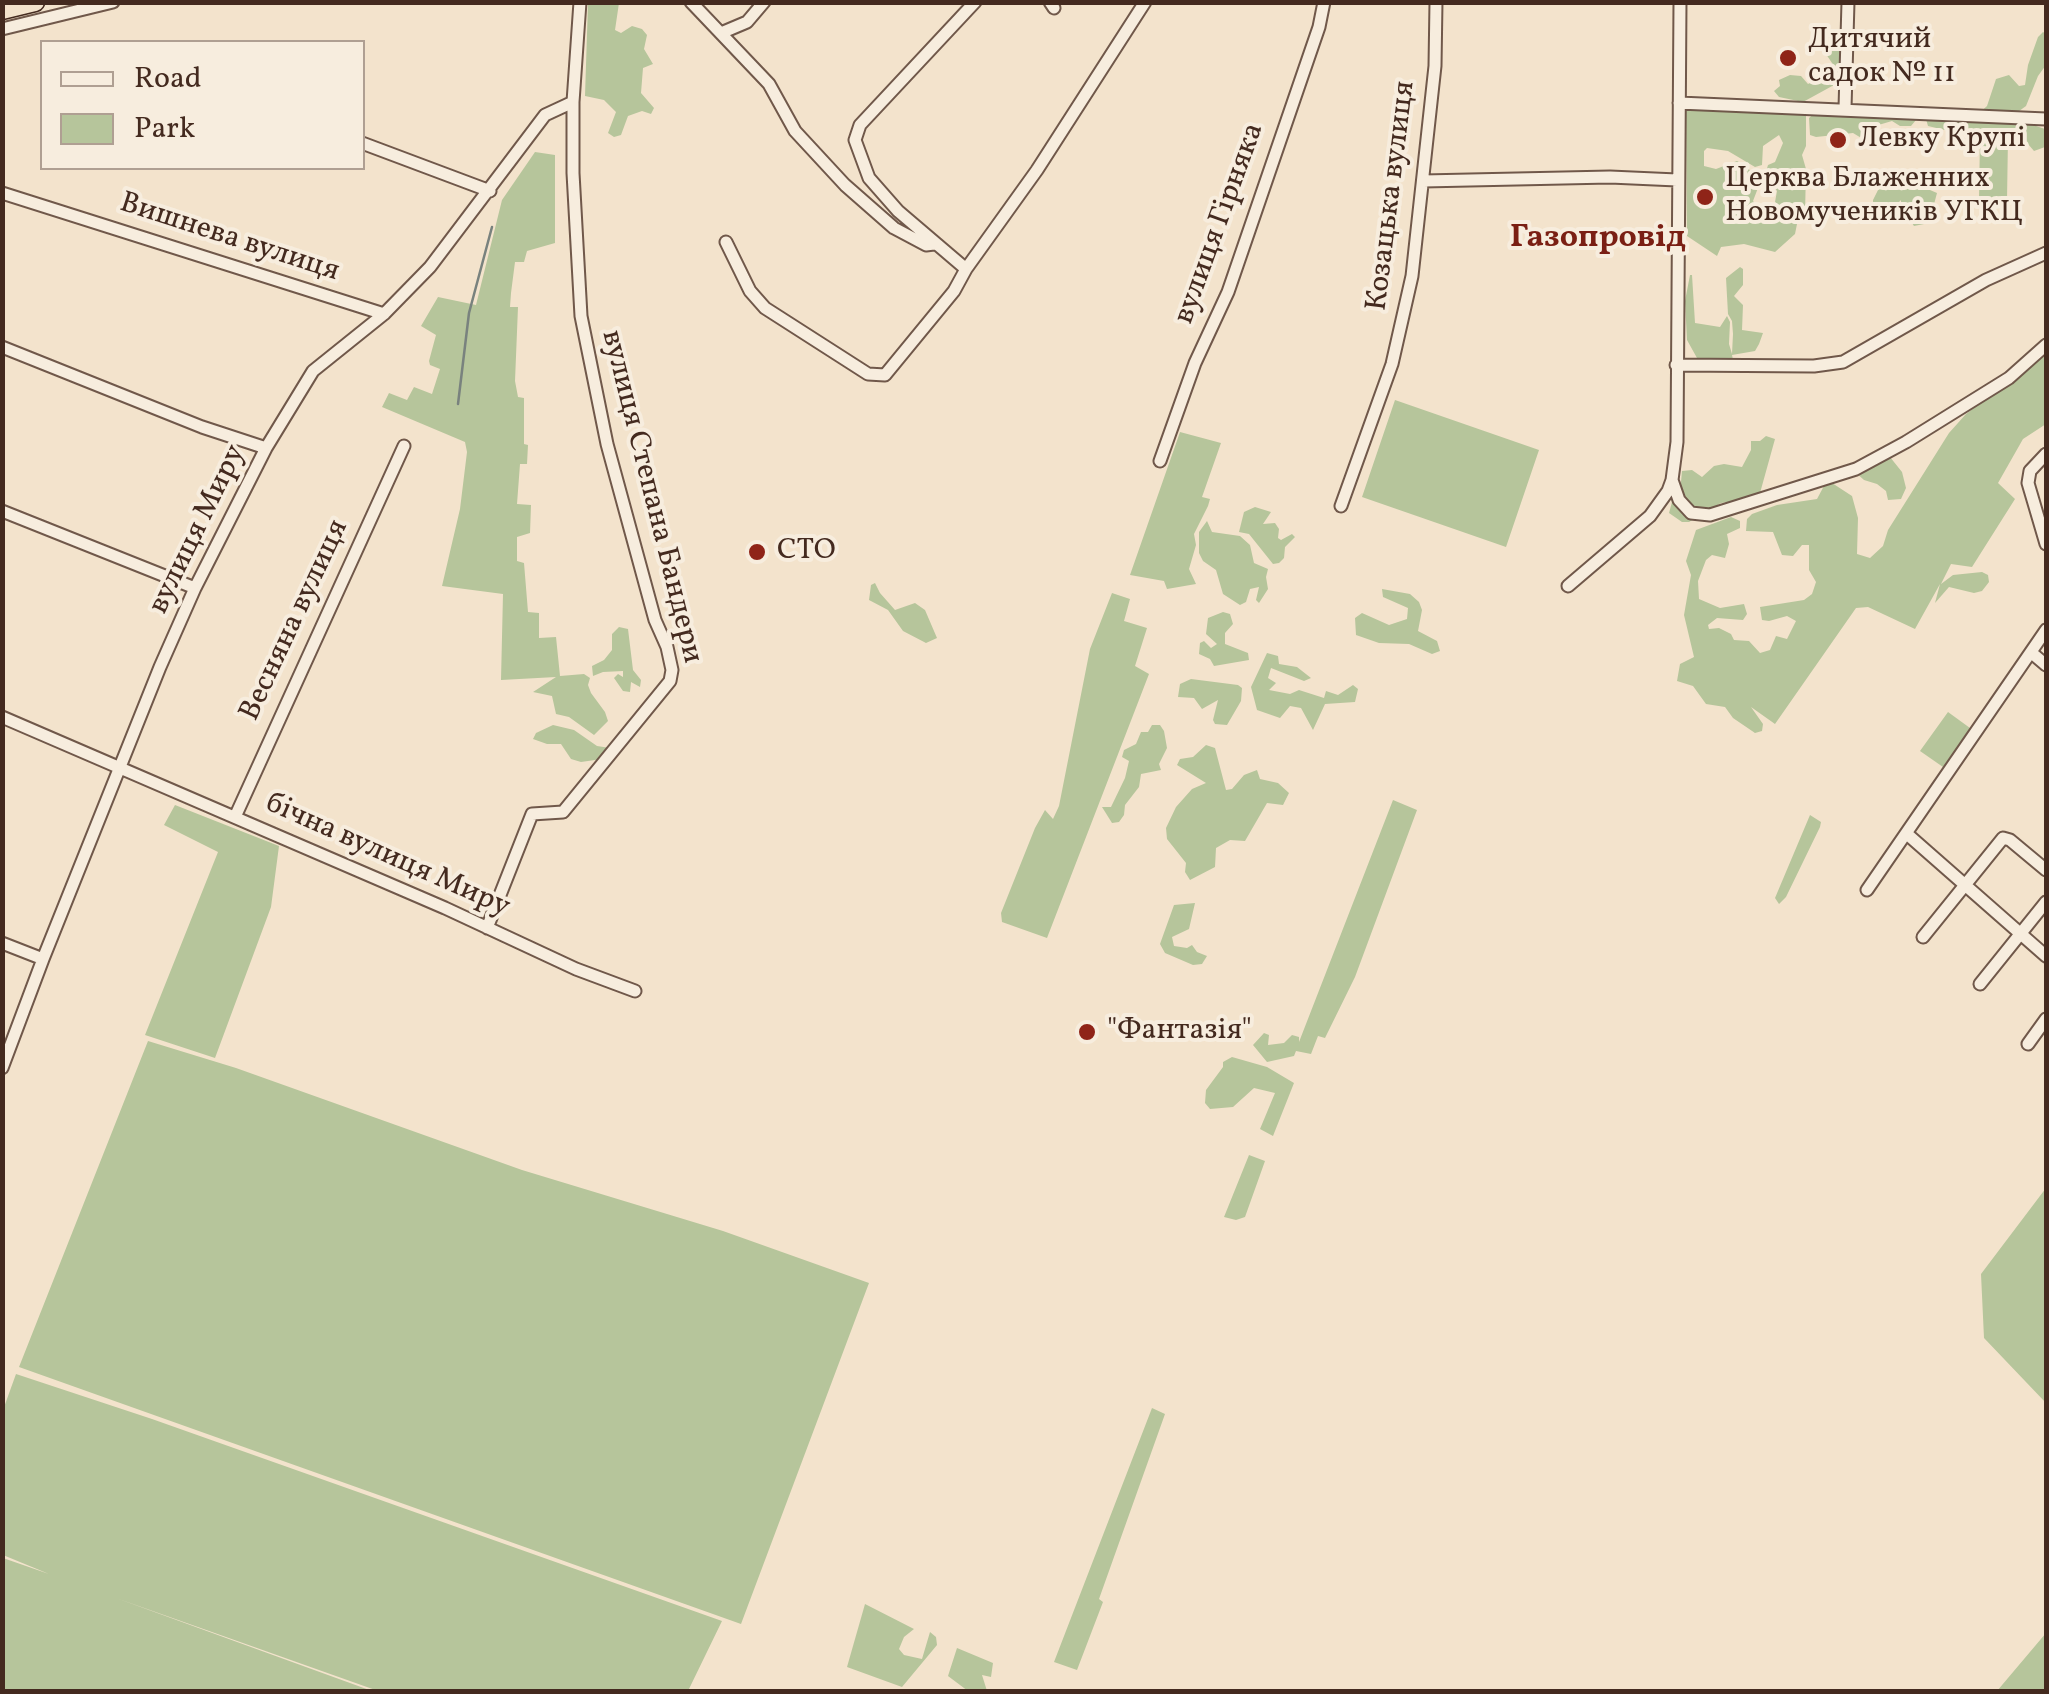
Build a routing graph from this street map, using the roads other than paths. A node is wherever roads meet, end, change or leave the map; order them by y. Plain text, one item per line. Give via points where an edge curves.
1 (36, 2) edge
2 (113, 2) edge
3 (580, 2) edge
4 (690, 2) edge
5 (764, 2) edge
6 (975, 2) edge
7 (1145, 2) edge
8 (1324, 2) edge
9 (1436, 2) edge
10 (1680, 2) edge
11 (1848, 2) edge
12 (2, 10) edge
13 (2, 29) edge
14 (721, 33) junction
15 (573, 102) junction
16 (1679, 103) junction
17 (1844, 108) junction
18 (2046, 118) edge
19 (365, 144) edge
20 (1677, 180) junction
21 (1423, 181) junction
22 (490, 191) junction
23 (2, 193) edge
24 (726, 242) dead end
25 (934, 244) junction
26 (2046, 253) edge
27 (966, 269) junction
28 (384, 314) junction
29 (2046, 344) edge
30 (2, 347) edge
31 (1676, 365) junction
32 (404, 446) dead end
33 (266, 448) junction
34 (2046, 454) edge
35 (1160, 461) dead end
36 (1672, 480) junction
37 (1341, 506) dead end
38 (2, 511) edge
39 (2046, 544) edge
40 (1568, 586) dead end
41 (195, 588) junction
42 (2046, 630) edge
43 (2033, 654) junction
44 (2046, 666) edge
45 (2, 718) edge
46 (121, 766) junction
47 (234, 817) junction
48 (1907, 834) junction
49 (2046, 870) edge
50 (1964, 884) junction
51 (1867, 890) dead end
52 (2046, 902) edge
53 (487, 928) junction
54 (2021, 934) junction
55 (1924, 936) dead end
56 (2, 943) edge
57 (2046, 956) edge
58 (42, 959) junction
59 (1980, 984) dead end
60 (635, 992) dead end
61 (2046, 1018) edge
62 (2028, 1044) dead end
63 (2, 1068) edge

1 - 12 highway
2 - 13 street
3 - 15 street, вулиця Степана Бандери
4 - 14 street
5 - 14 street via 740,27
6 - 25 street via 860,125 856,140 869,178
7 - 27 street
8 - 35 street, вулиця Гірняка via 1228,292
9 - 21 street, Козацька вулиця
10 - 16 street
11 - 17 street
14 - 25 street via 770,84 794,131 844,185 894,228
15 - 22 street, вулиця Миру via 550,112
15 - 53 street, вулиця Степана Бандери via 581,316 606,444 672,670 670,681 562,812 532,814
16 - 17 street
16 - 20 street
17 - 18 street
19 - 22 street
20 - 21 street
20 - 31 street
21 - 37 street, Козацька вулиця via 1399,341
22 - 28 street, вулиця Миру
23 - 28 street, Вишнева вулиця
24 - 27 street via 764,308 868,374 885,375
25 - 27 street
26 - 31 street via 1843,362
28 - 33 street, вулиця Миру via 313,372
29 - 36 street via 2010,378 1856,468 1710,514 1691,513
30 - 33 street
31 - 36 street
32 - 47 street, Весняна вулиця
33 - 41 street, вулиця Миру
34 - 39 street via 2028,482
36 - 40 street via 1650,516
38 - 41 street
41 - 46 street, вулиця Миру
42 - 43 street
43 - 44 street
43 - 48 street
45 - 46 street, бічна вулиця Миру
46 - 47 street, бічна вулиця Миру
46 - 58 street, вулиця Миру
47 - 53 street, бічна вулиця Миру
48 - 50 street
48 - 51 street
49 - 50 street via 2003,838
50 - 54 street
50 - 55 street
52 - 54 street
53 - 60 street, бічна вулиця Миру
54 - 57 street
54 - 59 street
56 - 58 street
58 - 63 street, вулиця Миру
61 - 62 street

